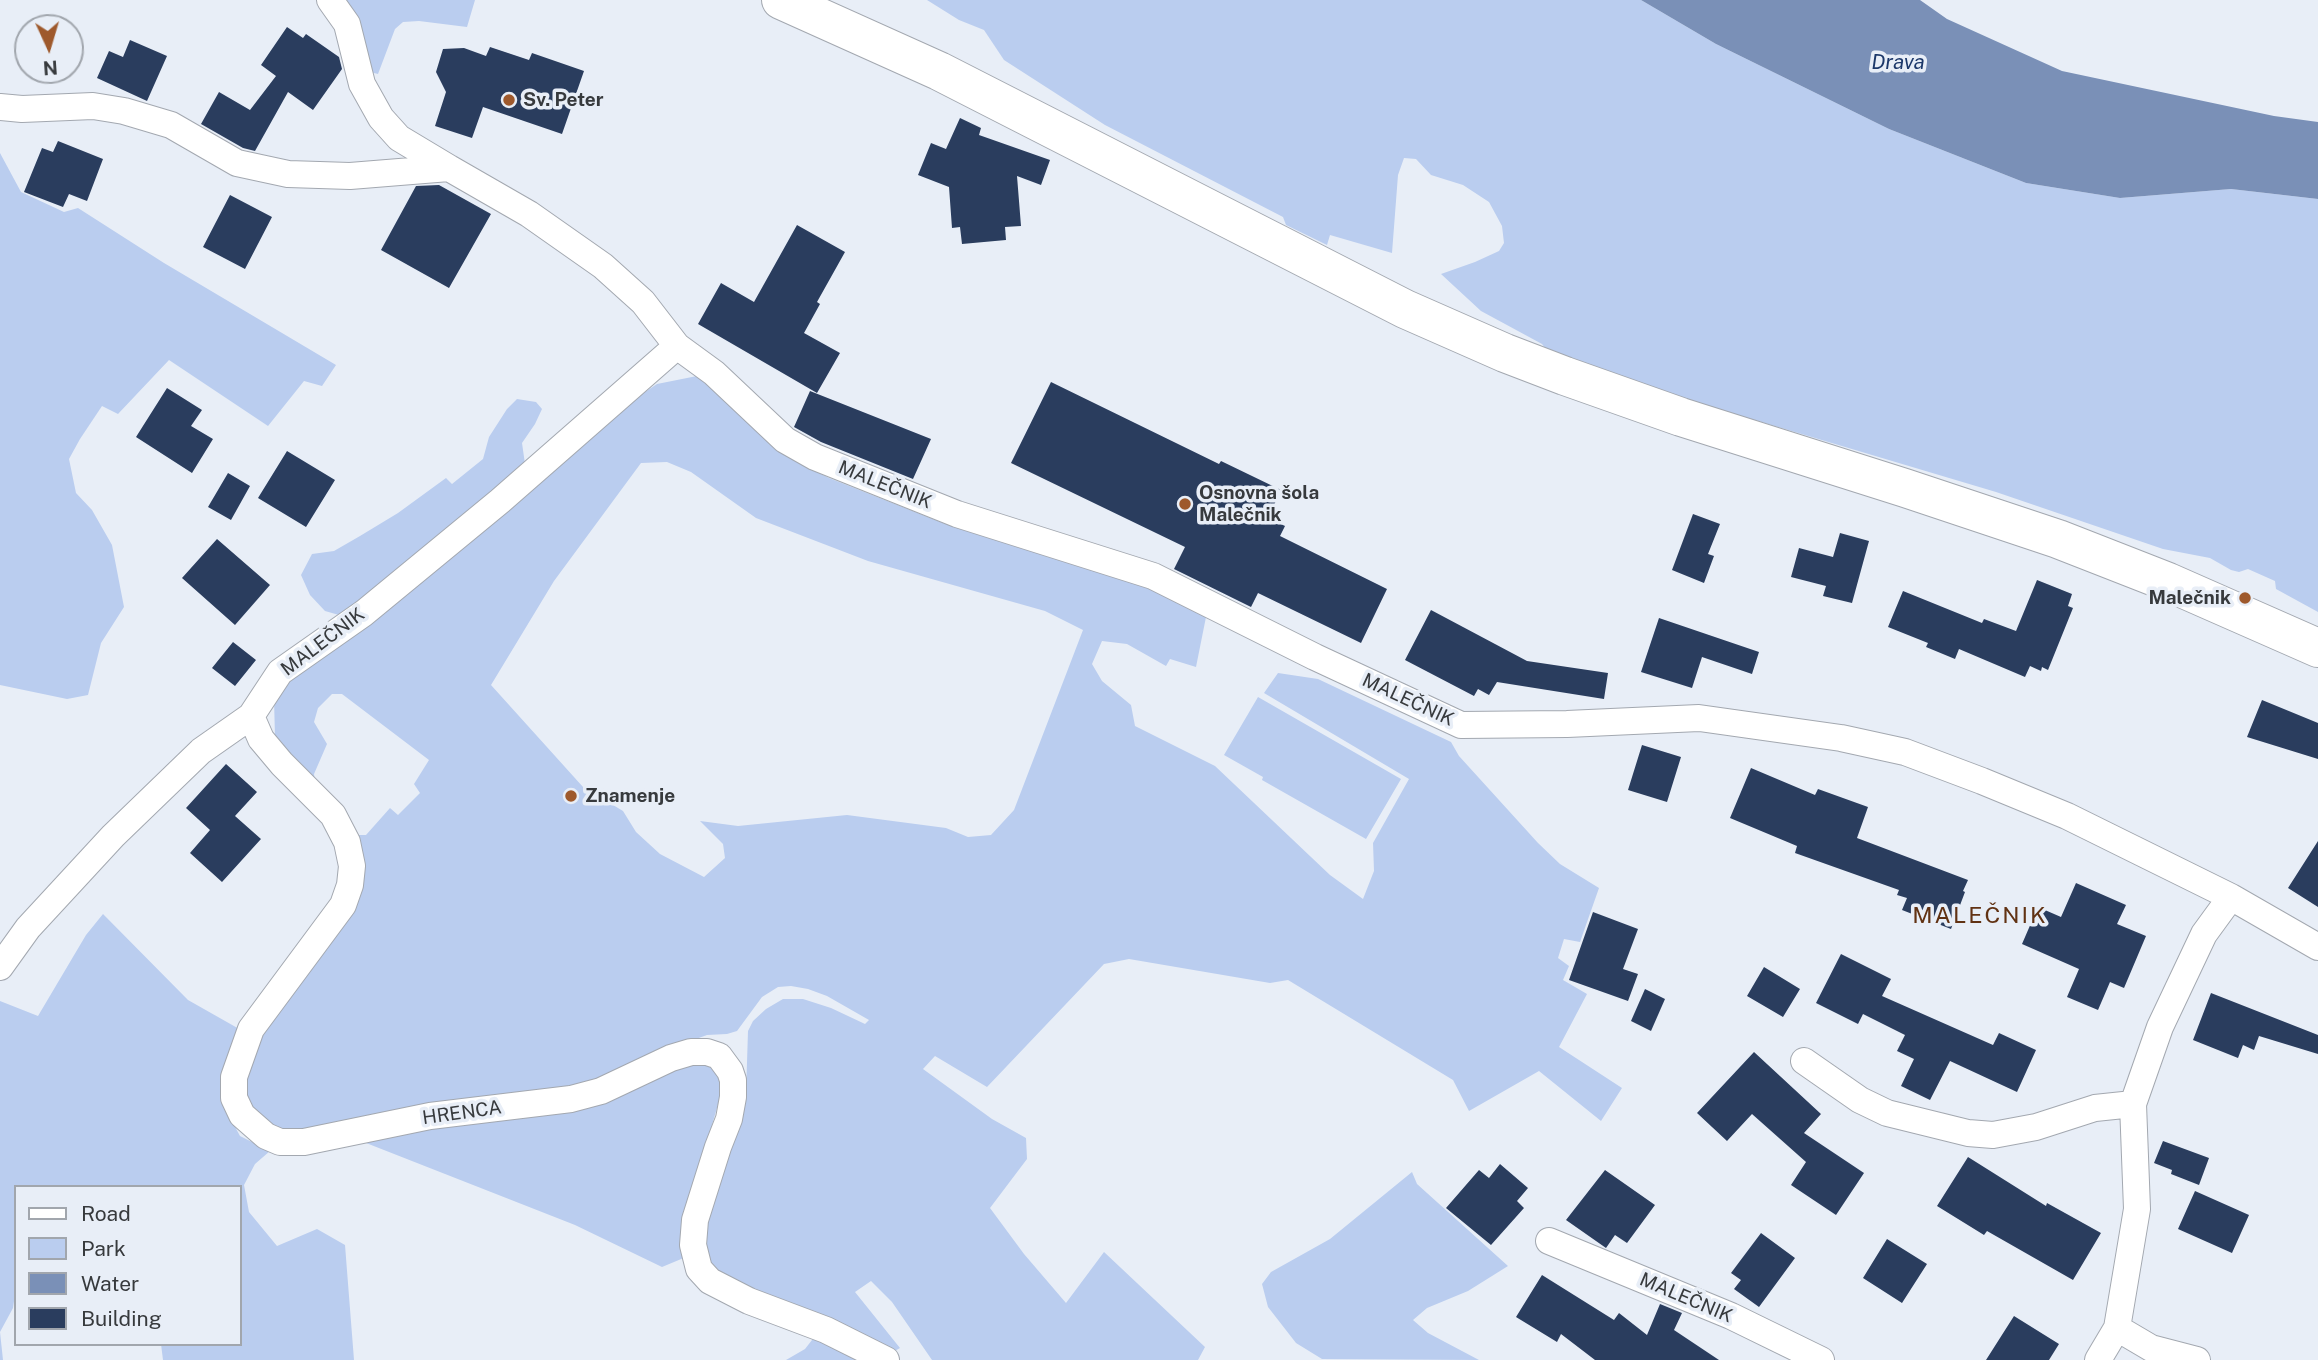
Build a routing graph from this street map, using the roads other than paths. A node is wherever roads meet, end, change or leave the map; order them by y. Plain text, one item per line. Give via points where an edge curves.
1 (330, 0) edge
2 (781, 0) edge
3 (0, 107) edge
4 (449, 168) junction
5 (677, 346) junction
6 (2318, 648) edge
7 (251, 716) junction
8 (2231, 897) junction
9 (2318, 947) edge
10 (0, 967) edge
11 (1804, 1061) dead end
12 (2133, 1104) junction
13 (1549, 1241) dead end
14 (2117, 1328) junction
15 (886, 1360) edge
16 (1821, 1360) edge
17 (2098, 1360) edge
18 (2197, 1360) edge

1 - 4 street, MALEČNIK via 347,24 362,84 381,118 400,138
2 - 6 street via 939,71 1405,309 1505,352 1681,417 2058,539
3 - 4 street via 93,106 124,111 171,125 237,163 288,174 350,176
4 - 5 street, MALEČNIK via 529,214 603,266 643,302
5 - 7 street, MALEČNIK via 500,501 363,613 280,672
5 - 8 street, MALEČNIK via 714,373 785,440 815,457 957,514 1153,576 1461,725 1699,718 1905,752 2067,816
7 - 10 street, MALEČNIK via 201,751 113,836 28,928
7 - 15 street, HRENCA via 275,756 333,815 352,866 343,905 251,1029 234,1077 234,1098 242,1115 265,1136 280,1142 304,1142 430,1116 570,1099 601,1091 691,1052 719,1056 730,1071 733,1097 695,1220 693,1245 699,1269 710,1281 749,1300
8 - 9 street, MALEČNIK
8 - 12 street via 2204,934 2166,1014
11 - 12 street via 1887,1113 1968,1133 1993,1135 2095,1108
12 - 14 street via 2137,1209
13 - 16 street, MALEČNIK via 1731,1316
14 - 17 street
14 - 18 street via 2151,1348

